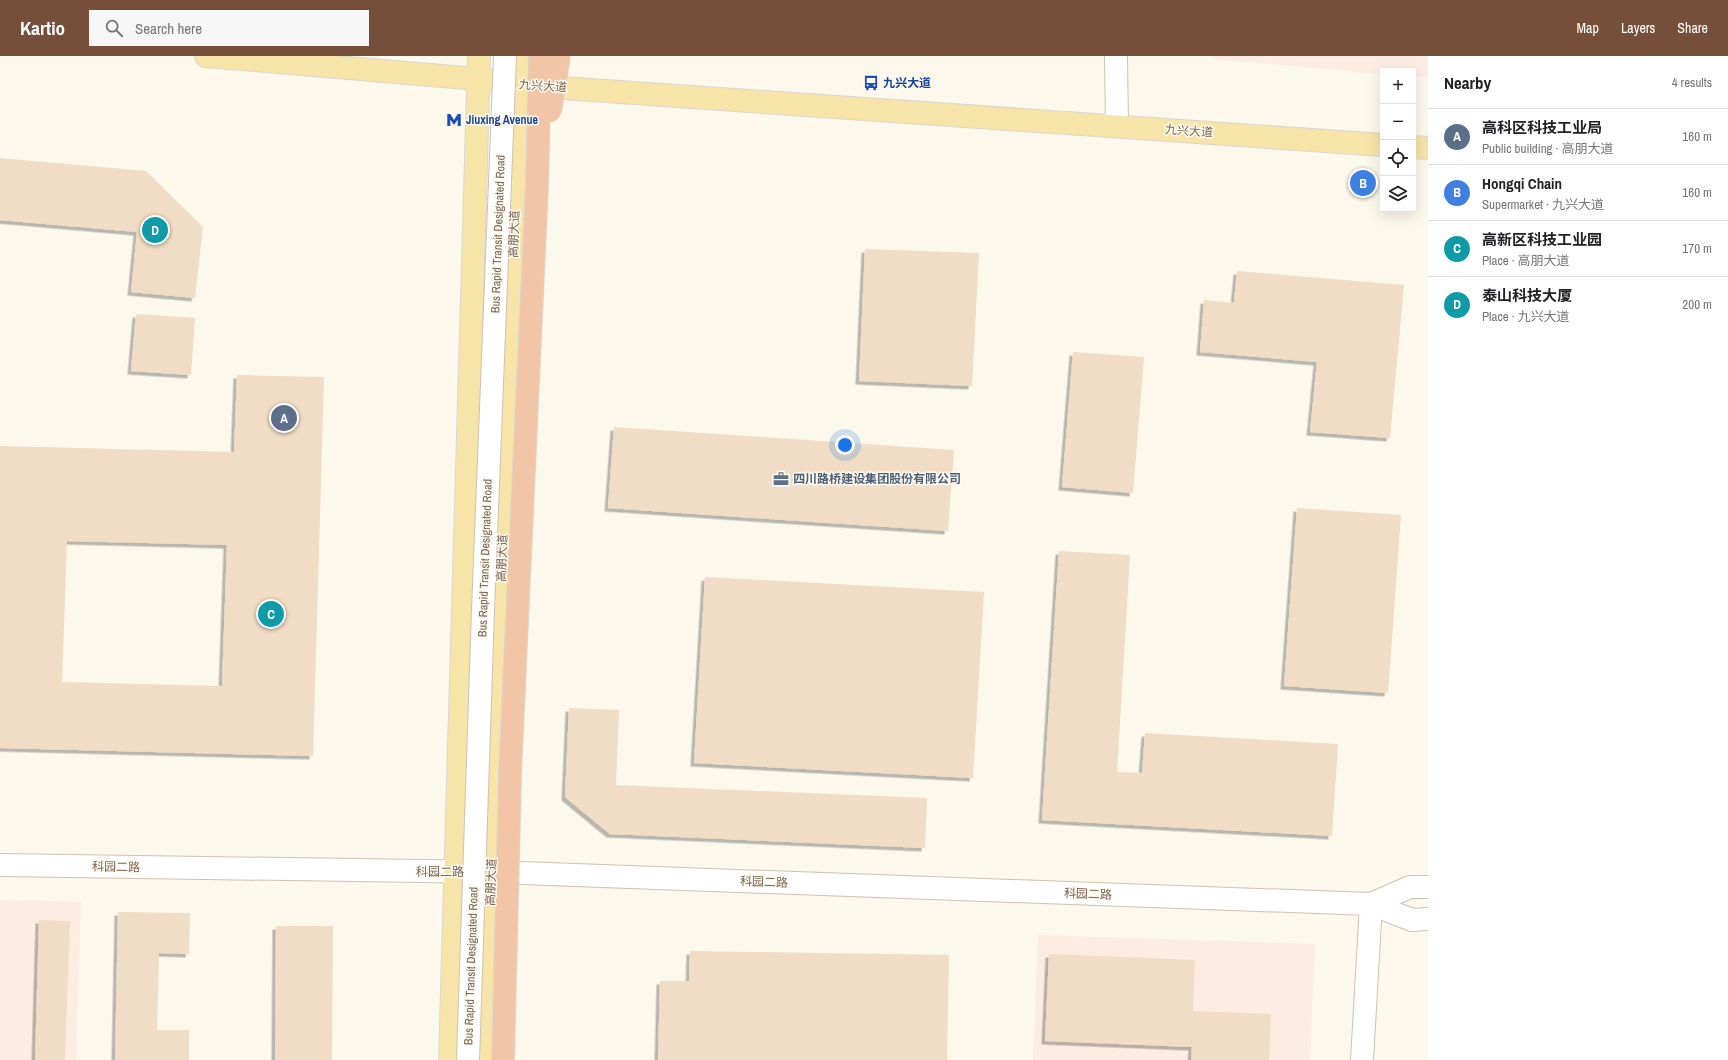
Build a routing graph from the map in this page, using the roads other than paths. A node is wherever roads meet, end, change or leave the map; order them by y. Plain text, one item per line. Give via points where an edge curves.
1 (206, 56) edge
2 (479, 56) edge
3 (505, 56) edge
4 (521, 56) edge
5 (540, 56) edge
6 (559, 56) edge
7 (1116, 56) edge
8 (478, 79) junction
9 (519, 85) junction
10 (1117, 126) junction
11 (1380, 145) edge
12 (1416, 147) edge
13 (1428, 148) edge
14 (537, 185) junction
15 (0, 865) edge
16 (491, 872) junction
17 (456, 873) junction
18 (1428, 887) edge
19 (1371, 904) junction
20 (1428, 920) edge
21 (450, 1060) edge
22 (468, 1060) edge
23 (484, 1060) edge
24 (503, 1060) edge
25 (1362, 1060) edge

1 - 8 main road, 九兴大道
2 - 8 main road
3 - 22 street, Bus Rapid Transit Designated Road, bridge via 482,618
4 - 9 main road, 高朋大道
5 - 14 highway, bridge
6 - 14 highway, bridge
7 - 10 street
8 - 9 main road, 九兴大道
8 - 17 main road
9 - 10 main road, 九兴大道
9 - 16 main road, 高朋大道
10 - 11 main road, 九兴大道
12 - 13 main road
14 - 24 highway, bridge via 510,773
15 - 17 street, 科园二路
16 - 17 street, 科园二路
16 - 19 street, 科园二路
16 - 23 main road, 高朋大道
17 - 21 main road
18 - 19 street via 1410,887
19 - 20 street via 1412,920
19 - 25 street

